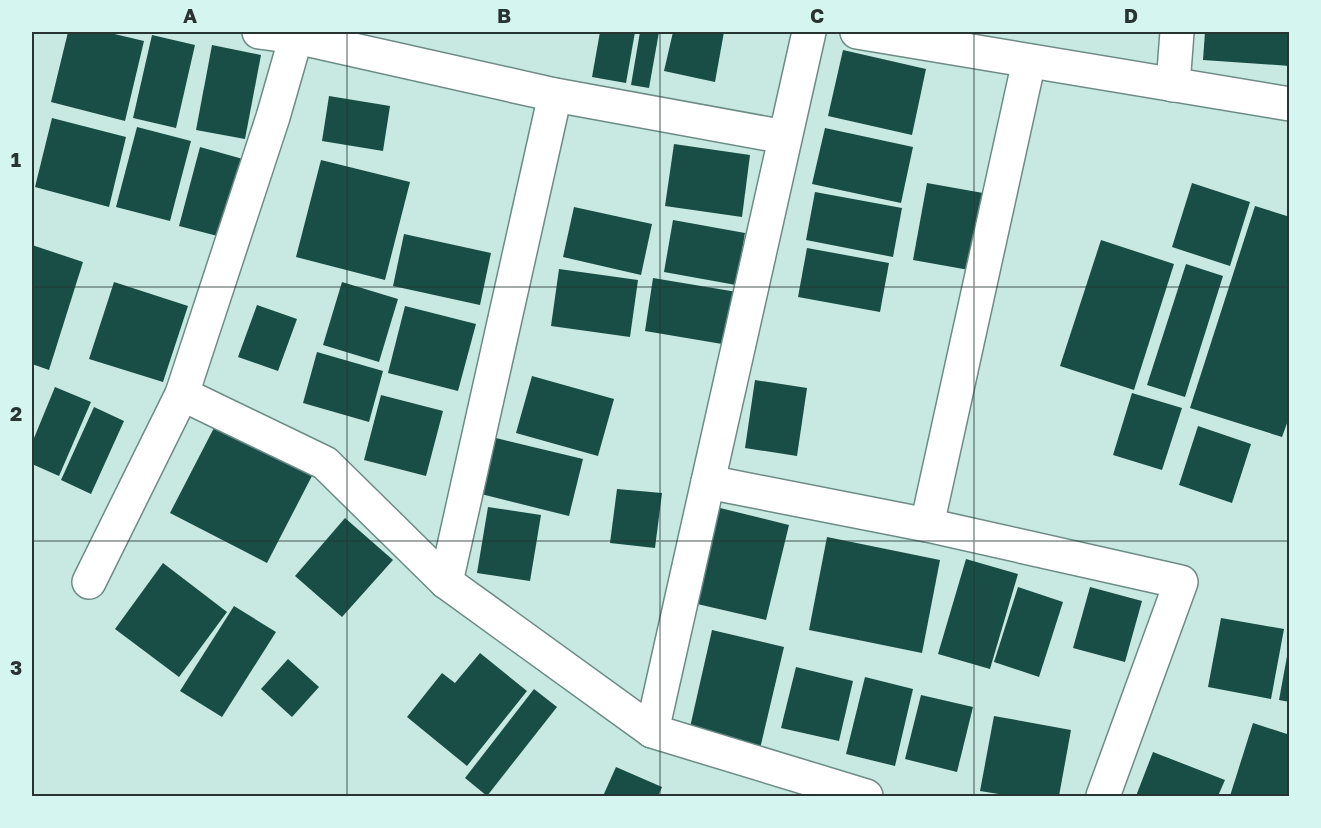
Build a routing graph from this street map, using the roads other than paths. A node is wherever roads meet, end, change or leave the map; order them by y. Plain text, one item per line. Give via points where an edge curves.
1 (259, 32) edge
2 (808, 32) edge
3 (857, 32) edge
4 (1178, 32) edge
5 (296, 37) junction
6 (1029, 61) junction
7 (1173, 85) junction
8 (555, 95) junction
9 (1290, 104) edge
10 (785, 137) junction
11 (182, 394) junction
12 (708, 482) junction
13 (927, 525) junction
14 (89, 582) dead end
15 (446, 582) junction
16 (652, 731) junction
17 (866, 796) edge
18 (1103, 796) edge

1 - 5 street
2 - 10 street
3 - 6 street
4 - 7 street
5 - 8 street
5 - 11 street
6 - 7 street
6 - 13 street
7 - 9 street
8 - 10 street
8 - 15 street
10 - 12 street
11 - 14 street
11 - 15 street via 325,463
12 - 13 street
12 - 16 street
13 - 18 street via 1181,582
15 - 16 street
16 - 17 street

